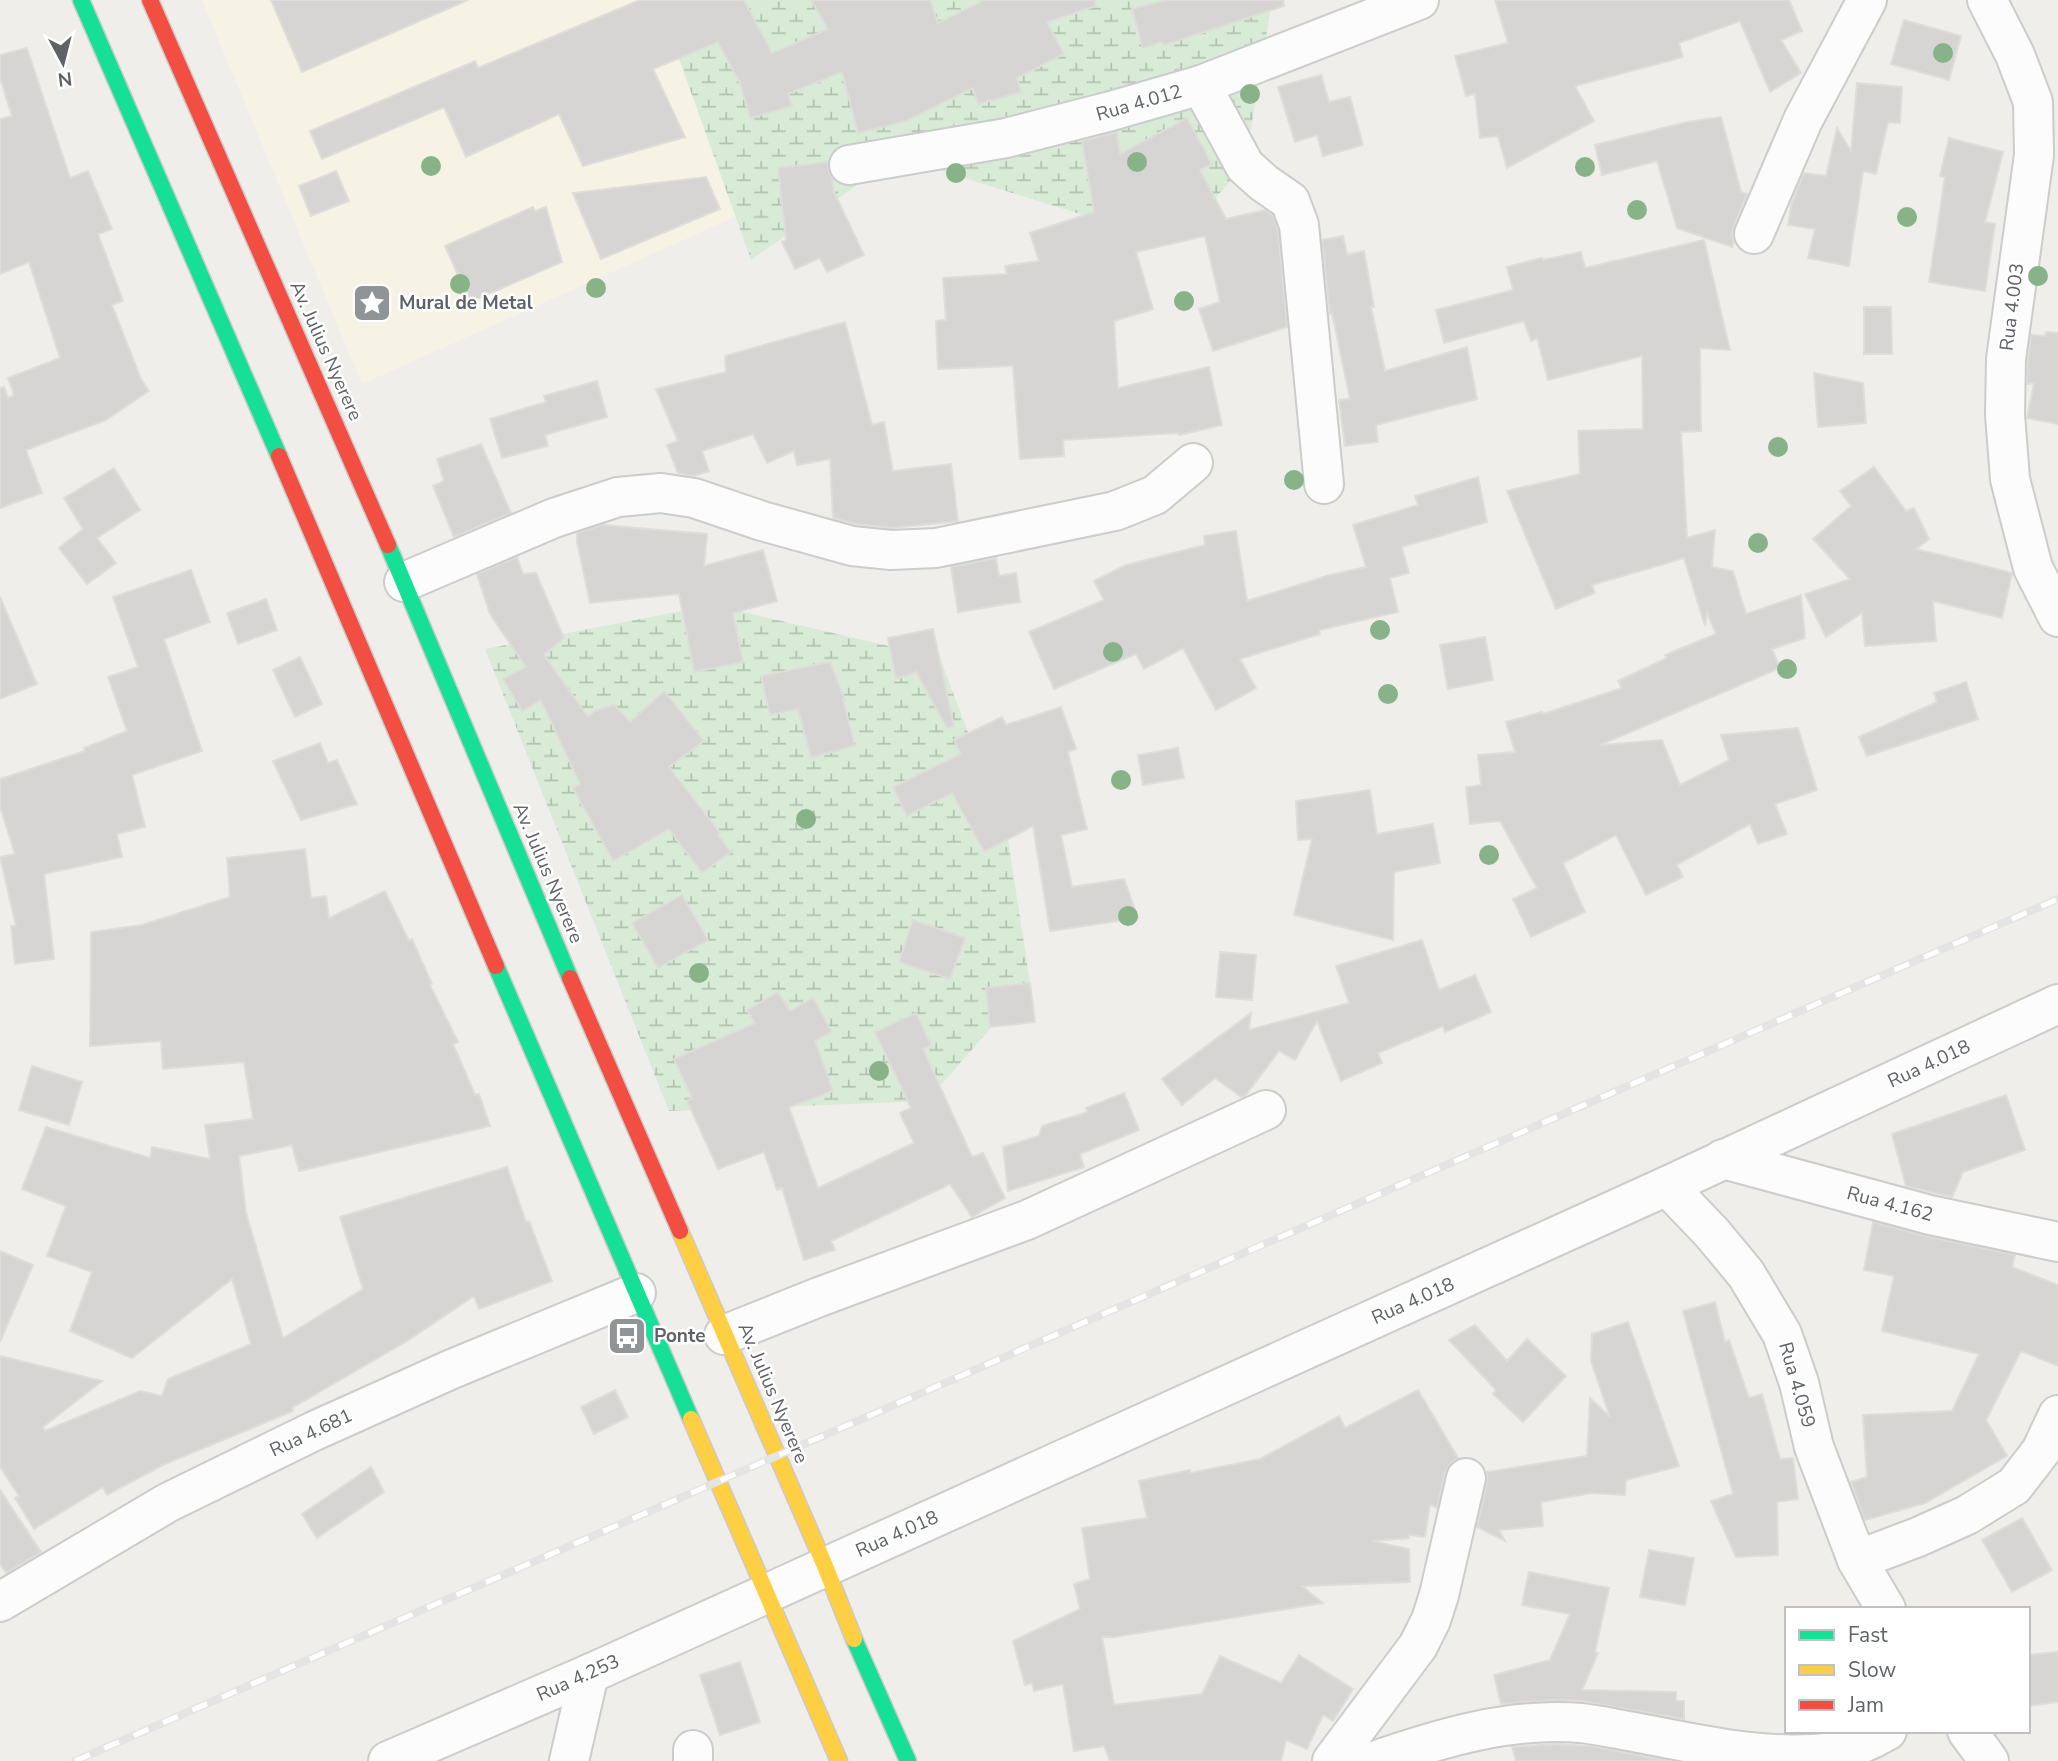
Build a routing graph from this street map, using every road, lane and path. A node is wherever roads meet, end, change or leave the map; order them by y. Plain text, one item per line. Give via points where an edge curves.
1 (81, 0) edge
2 (150, 0) edge
3 (1867, 0) edge
4 (1987, 0) edge
5 (1408, 2) edge
6 (1201, 85) junction
7 (2046, 97) edge
8 (849, 165) dead end
9 (1754, 233) dead end
10 (1193, 463) dead end
11 (1324, 484) dead end
12 (404, 582) junction
13 (2058, 617) edge
14 (2058, 1004) edge
15 (1266, 1110) dead end
16 (1723, 1159) junction
17 (1667, 1186) junction
18 (2058, 1242) edge
19 (636, 1293) junction
20 (724, 1335) junction
21 (2058, 1415) edge
22 (1466, 1478) dead end
23 (1857, 1560) junction
24 (825, 1566) junction
25 (767, 1592) junction
26 (0, 1602) edge
27 (1885, 1607) edge
28 (589, 1674) junction
29 (1883, 1733) edge
30 (1968, 1733) edge
31 (388, 1761) edge
32 (569, 1761) edge
33 (839, 1761) edge
34 (908, 1761) edge
35 (1332, 1761) edge
36 (1374, 1761) edge
37 (1989, 1761) edge

1 - 19 main road
2 - 12 main road, Av. Julius Nyerere
3 - 9 street via 1803,120
4 - 7 street, Rua 4.003 via 2015,55
5 - 6 street, Rua 4.012
6 - 8 street, Rua 4.012 via 1006,138
6 - 11 street via 1245,166 1290,201 1300,225
7 - 13 street, Rua 4.003 via 2006,359 2005,415 2013,492 2033,568
10 - 12 street via 1155,495 1115,511 936,548 852,546 694,498 661,493 618,497 554,518
12 - 20 main road, Av. Julius Nyerere
14 - 16 street, Rua 4.018
15 - 20 street via 1027,1220
16 - 17 street, Rua 4.018
16 - 18 street, Rua 4.162 via 1930,1215
17 - 23 street, Rua 4.059 via 1746,1273 1782,1334 1814,1447
17 - 24 street, Rua 4.018
19 - 25 main road
19 - 26 street, Rua 4.681 via 314,1431 167,1503
20 - 24 main road, Av. Julius Nyerere
21 - 23 street via 2041,1451 2014,1486 1967,1515
22 - 35 street via 1439,1594 1418,1646
23 - 27 street, Rua 4.059
24 - 25 street, Rua 4.018
24 - 34 main road, Av. Julius Nyerere
25 - 28 street, Rua 4.253
25 - 33 main road
28 - 31 street, Rua 4.253
28 - 32 street
29 - 36 street via 1836,1752 1756,1754 1582,1723 1541,1722 1483,1729
30 - 37 street

